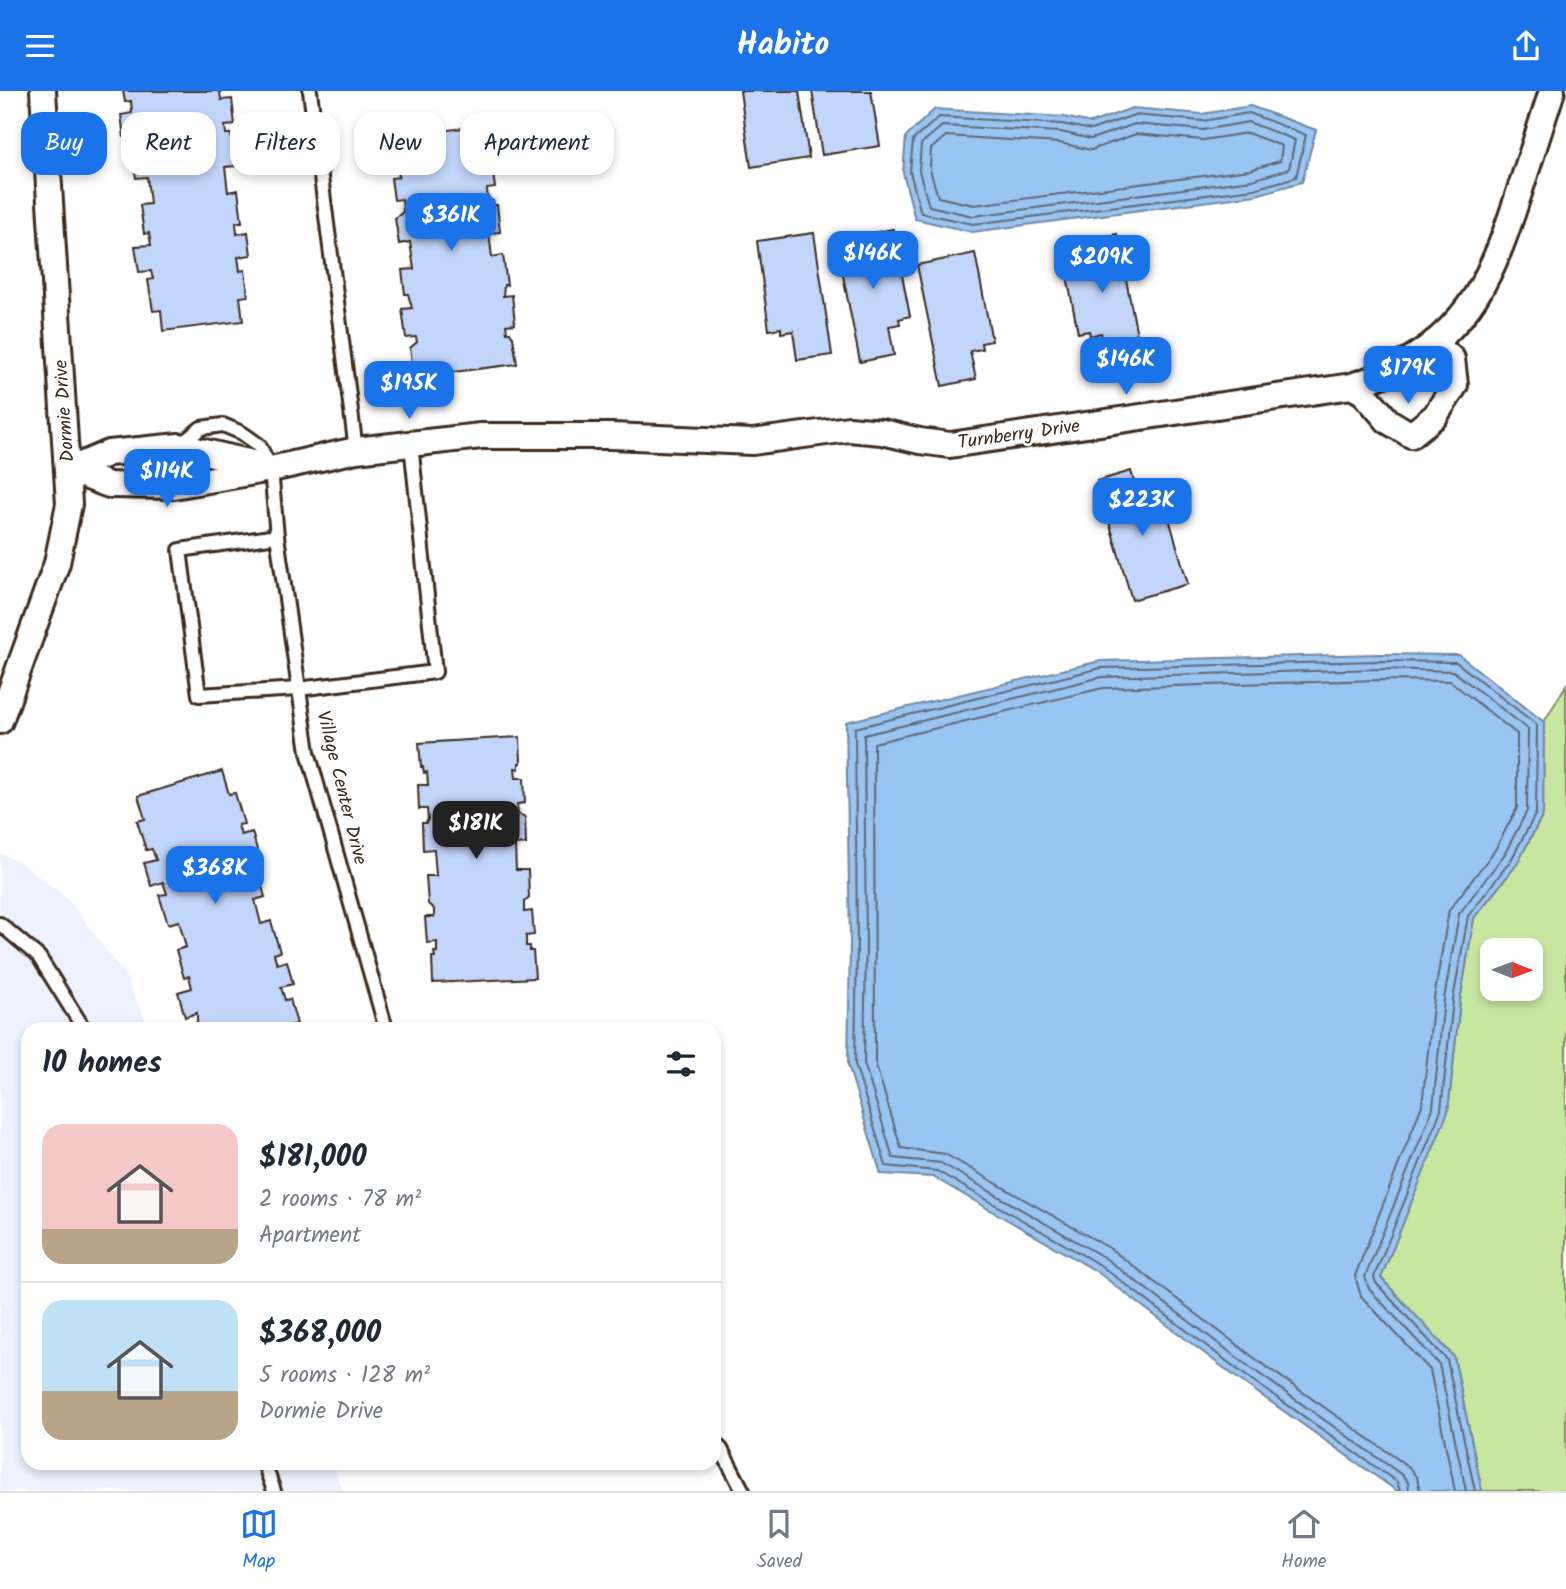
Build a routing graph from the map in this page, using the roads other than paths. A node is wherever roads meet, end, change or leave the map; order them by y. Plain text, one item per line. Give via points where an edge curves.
1 (43, 91) edge
2 (310, 91) edge
3 (1552, 91) edge
4 (1434, 343) junction
5 (1352, 386) junction
6 (411, 444) junction
7 (356, 450) junction
8 (271, 469) junction
9 (69, 471) junction
10 (277, 536) junction
11 (298, 689) junction
12 (0, 721) edge
13 (0, 924) edge
14 (80, 1022) edge
15 (384, 1022) edge
16 (721, 1448) edge
17 (266, 1470) edge
18 (274, 1491) edge
19 (743, 1491) edge

1 - 9 street, Dormie Drive
2 - 7 lane
3 - 4 street, Turnberry Drive via 1498,258 1483,287
4 - 5 street, Turnberry Drive via 1392,371
4 - 5 street via 1452,359 1455,385 1435,416 1411,435 1388,421
5 - 6 street, Turnberry Drive via 950,445 849,429 752,442 481,436
6 - 7 street, Turnberry Drive
6 - 11 lane via 435,672
7 - 8 street, Turnberry Drive
8 - 9 street, Turnberry Drive via 173,486 109,485
8 - 9 street, Turnberry Drive via 179,446 109,453
8 - 10 lane, Village Center Drive
9 - 12 street, Dormie Drive via 69,504 57,563
10 - 11 lane, Village Center Drive
10 - 11 lane via 180,551 199,695
11 - 15 lane, Village Center Drive via 308,752
13 - 14 lane via 39,957
16 - 19 lane
17 - 18 lane

